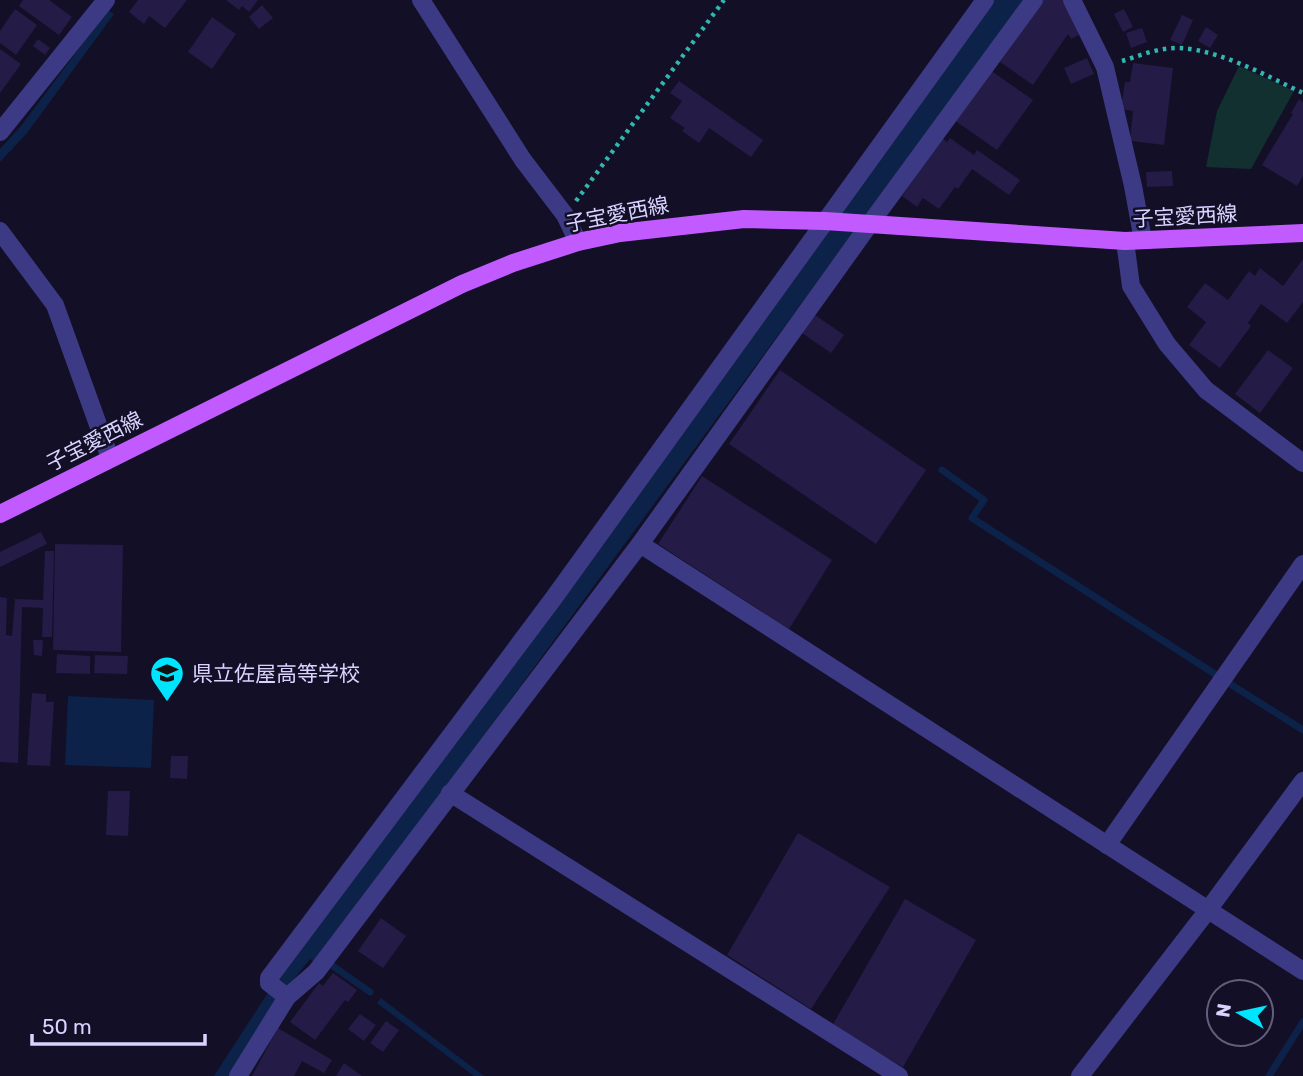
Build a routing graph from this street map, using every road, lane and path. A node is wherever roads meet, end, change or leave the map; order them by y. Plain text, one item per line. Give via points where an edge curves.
1 (106, 0) edge
2 (421, 0) edge
3 (724, 0) edge
4 (985, 0) edge
5 (1034, 0) edge
6 (1072, 0) edge
7 (1104, 67) junction
8 (1303, 93) edge
9 (0, 132) edge
10 (565, 215) junction
11 (826, 221) junction
12 (866, 225) junction
13 (0, 231) edge
14 (1303, 233) edge
15 (1134, 241) junction
16 (578, 242) junction
17 (110, 458) junction
18 (1303, 463) edge
19 (0, 514) edge
20 (640, 544) junction
21 (1303, 564) edge
22 (1303, 781) edge
23 (450, 793) junction
24 (1107, 845) junction
25 (1208, 910) junction
26 (1303, 971) edge
27 (281, 992) junction
28 (238, 1076) edge
29 (899, 1076) edge
30 (1080, 1076) edge

1 - 9 street
2 - 10 street via 523,160
3 - 10 path
4 - 11 street
5 - 12 street
6 - 7 street
7 - 8 path via 1166,49 1187,50 1228,58
7 - 15 street via 1133,186
10 - 16 street
11 - 12 main road, 子宝愛西線
11 - 16 main road, 子宝愛西線 via 744,219
11 - 27 street via 553,599 269,978
12 - 15 main road, 子宝愛西線
12 - 20 street
13 - 17 street via 55,305
14 - 15 main road, 子宝愛西線
15 - 18 street via 1131,286 1167,344 1206,390
16 - 17 main road, 子宝愛西線 via 462,284
17 - 19 main road, 子宝愛西線
20 - 23 street
20 - 24 street
21 - 24 street
22 - 25 street
23 - 27 street via 316,972
23 - 29 street
24 - 25 street
25 - 26 street
25 - 30 street
27 - 28 street

